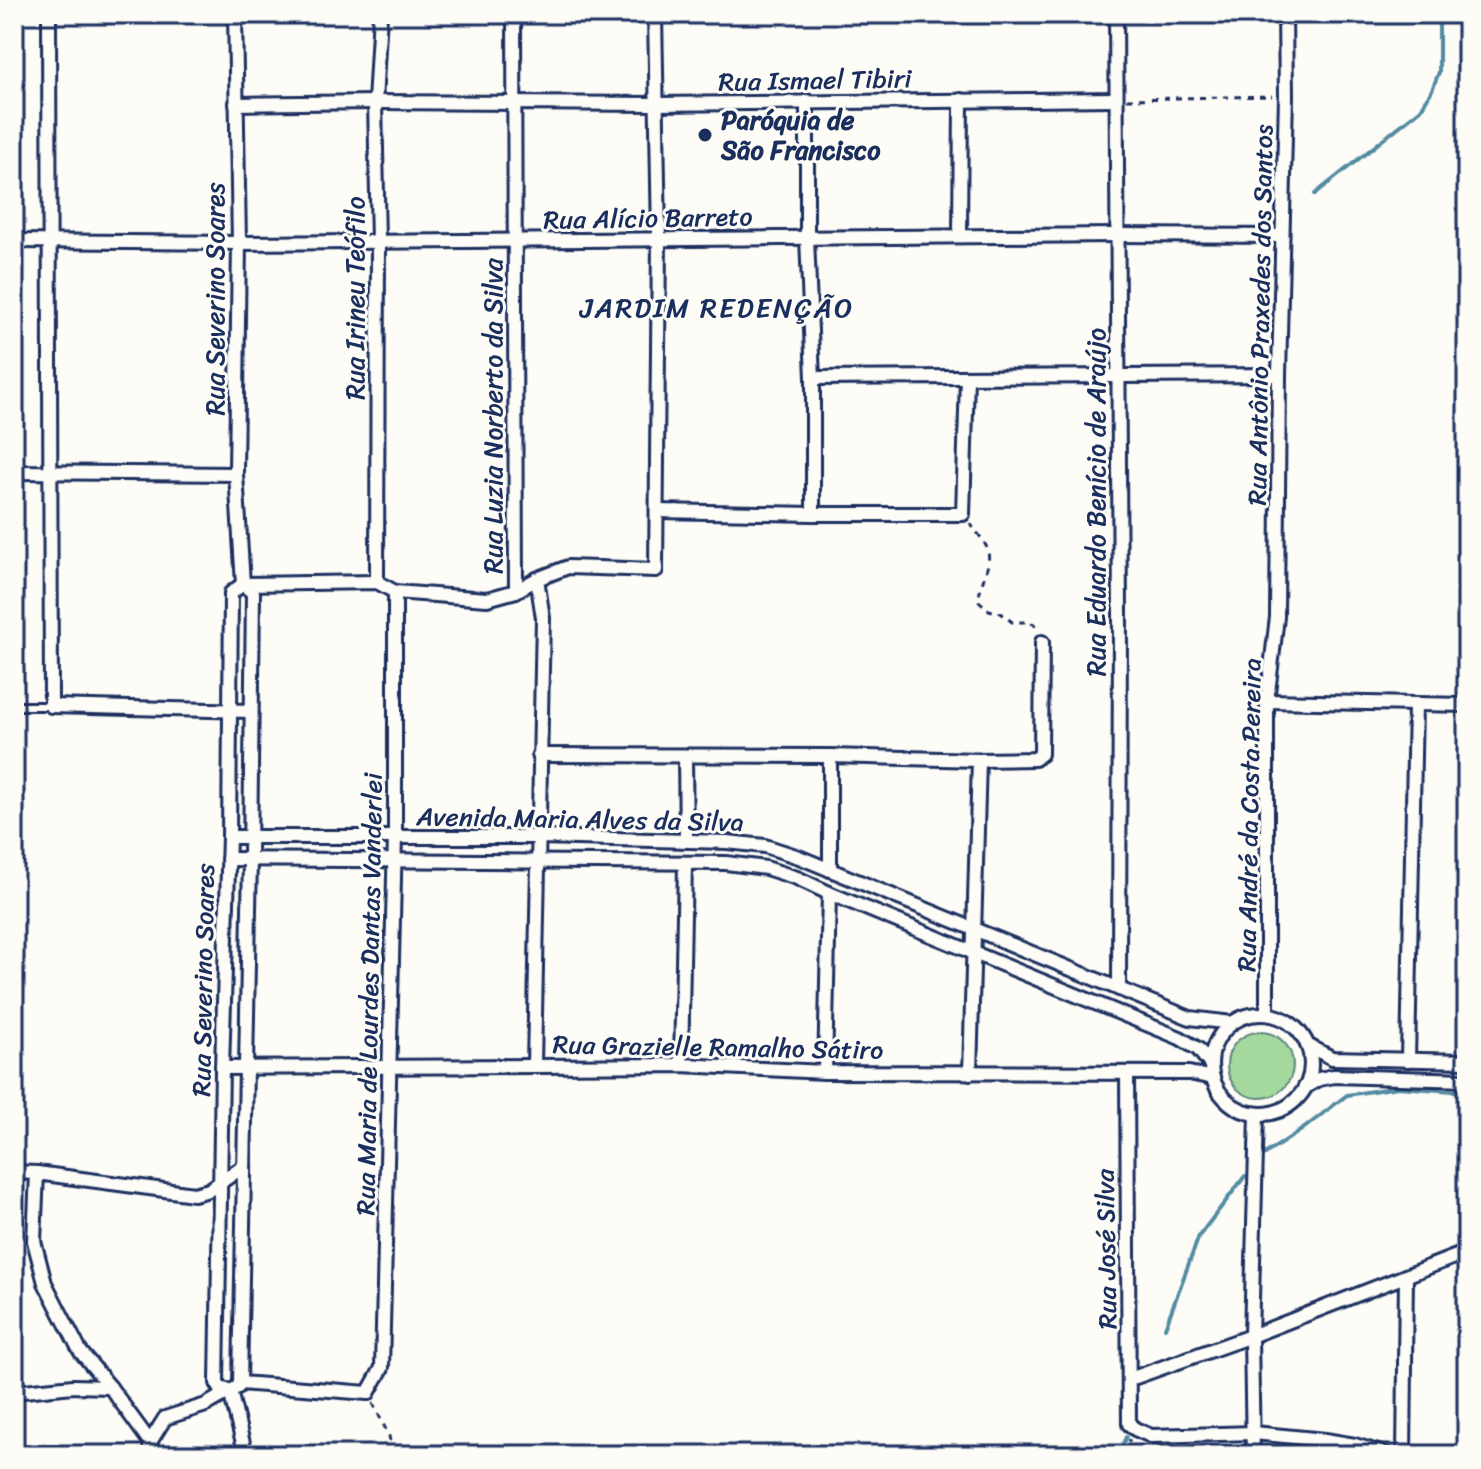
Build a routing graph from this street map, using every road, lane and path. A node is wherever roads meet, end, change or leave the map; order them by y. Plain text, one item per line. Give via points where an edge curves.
1 (49, 14) edge
2 (235, 14) edge
3 (380, 14) edge
4 (514, 14) edge
5 (655, 14) edge
6 (1116, 14) edge
7 (1285, 14) edge
8 (1286, 96) junction
9 (1115, 99) junction
10 (961, 100) junction
11 (807, 101) junction
12 (375, 102) junction
13 (515, 103) junction
14 (236, 104) junction
15 (657, 104) junction
16 (1116, 235) junction
17 (960, 236) junction
18 (1282, 236) junction
19 (807, 238) junction
20 (659, 239) junction
21 (14, 241) edge
22 (49, 241) junction
23 (378, 241) junction
24 (514, 241) junction
25 (239, 243) junction
26 (1118, 375) junction
27 (1279, 375) junction
28 (967, 377) junction
29 (813, 378) junction
30 (14, 472) edge
31 (50, 472) junction
32 (236, 474) junction
33 (657, 511) junction
34 (813, 514) junction
35 (963, 514) junction
36 (537, 579) junction
37 (377, 582) junction
38 (243, 584) junction
39 (516, 591) junction
40 (395, 592) junction
41 (1277, 617) joint
42 (1042, 642) joint
43 (1267, 701) junction
44 (1415, 705) junction
45 (1467, 705) edge
46 (14, 706) edge
47 (51, 706) junction
48 (229, 709) junction
49 (250, 711) junction
50 (539, 755) junction
51 (830, 756) junction
52 (685, 757) junction
53 (979, 760) junction
54 (229, 837) junction
55 (249, 837) junction
56 (395, 837) junction
57 (539, 837) junction
58 (686, 840) junction
59 (250, 858) junction
60 (228, 859) junction
61 (395, 861) junction
62 (538, 861) junction
63 (685, 864) junction
64 (830, 870) junction
65 (829, 893) junction
66 (975, 931) junction
67 (974, 953) junction
68 (1119, 989) junction
69 (1267, 1014) junction
70 (1232, 1023) junction
71 (1307, 1045) junction
72 (1408, 1060) junction
73 (1467, 1061) edge
74 (534, 1065) junction
75 (681, 1065) junction
76 (391, 1066) junction
77 (245, 1067) junction
78 (222, 1068) junction
79 (1212, 1071) junction
80 (825, 1072) junction
81 (970, 1073) junction
82 (1127, 1073) junction
83 (1467, 1080) edge
84 (1305, 1087) junction
85 (1257, 1114) junction
86 (243, 1167) junction
87 (14, 1172) edge
88 (37, 1173) junction
89 (220, 1181) junction
90 (1467, 1252) edge
91 (1406, 1276) junction
92 (1251, 1336) junction
93 (1130, 1379) junction
94 (110, 1387) junction
95 (235, 1387) junction
96 (14, 1392) edge
97 (368, 1393) junction
98 (1254, 1433) junction
99 (150, 1448) edge
100 (246, 1455) edge
101 (392, 1455) edge
102 (1253, 1455) edge
103 (1388, 1455) edge
104 (1404, 1455) edge

1 - 22 street
2 - 14 street, Rua Severino Soares
3 - 12 street, Rua Irineu Teófilo
4 - 13 street, Rua Luzia Norberto da Silva
5 - 15 street
6 - 9 street, Rua Eduardo Benício de Araújo
7 - 8 street, Rua Antônio Praxedes dos Santos
8 - 9 path
8 - 18 street, Rua Antônio Praxedes dos Santos
9 - 10 street, Rua Ismael Tibiri
9 - 16 street, Rua Eduardo Benício de Araújo
10 - 11 street, Rua Ismael Tibiri
10 - 17 street
11 - 15 street, Rua Ismael Tibiri
11 - 19 street
12 - 13 street
12 - 14 street
12 - 23 street, Rua Irineu Teófilo
13 - 15 street, Rua Ismael Tibiri
13 - 24 street, Rua Luzia Norberto da Silva
14 - 25 street, Rua Severino Soares
15 - 20 street
16 - 17 street, Rua Alício Barreto
16 - 18 street, Rua Alício Barreto
16 - 26 street, Rua Eduardo Benício de Araújo
17 - 19 street, Rua Alício Barreto
18 - 27 street, Rua Antônio Praxedes dos Santos
19 - 20 street, Rua Alício Barreto
19 - 29 street
20 - 24 street, Rua Alício Barreto
20 - 33 street
21 - 22 street, Rua Alício Barreto
22 - 25 street, Rua Alício Barreto
22 - 31 street
23 - 24 street, Rua Alício Barreto
23 - 25 street, Rua Alício Barreto
23 - 37 street, Rua Irineu Teófilo
24 - 39 street, Rua Luzia Norberto da Silva
25 - 32 street, Rua Severino Soares
26 - 27 street
26 - 28 street
26 - 68 street, Rua Eduardo Benício de Araújo
27 - 41 street, Rua Antônio Praxedes dos Santos
28 - 29 street
28 - 35 street
29 - 34 street
30 - 31 street
31 - 32 street
31 - 47 street
32 - 38 street, Rua Severino Soares
33 - 34 street
33 - 36 street via 656,570 568,567
34 - 35 street
35 - 42 path via 989,553 979,601 1012,622 1034,624
36 - 39 street
36 - 50 street via 543,618
37 - 38 street
37 - 40 street
38 - 48 street, Rua Severino Soares via 231,593
38 - 49 street, Rua Severino Soares via 253,593
39 - 40 street via 487,599
40 - 56 street, Rua Maria de Lourdes Dantas Vanderlei
41 - 43 street, Rua André da Costa Pereira
42 - 53 street via 1041,754 1035,759
43 - 44 street
43 - 69 street, Rua André da Costa Pereira
44 - 45 street
44 - 72 street
46 - 47 lane
47 - 48 street
48 - 49 street
48 - 54 street, Rua Severino Soares
49 - 55 street, Rua Severino Soares
50 - 52 street
50 - 57 street
51 - 52 street
51 - 53 street
51 - 64 street
52 - 58 street
53 - 66 street
54 - 55 street, Avenida Maria Alves da Silva
54 - 60 street, Rua Severino Soares
55 - 56 street, Avenida Maria Alves da Silva
55 - 59 street, Rua Severino Soares
56 - 57 street, Avenida Maria Alves da Silva
56 - 61 street, Rua Maria de Lourdes Dantas Vanderlei
57 - 58 street, Avenida Maria Alves da Silva
57 - 62 street
58 - 64 street, Avenida Maria Alves da Silva via 765,846
59 - 60 street, Avenida Maria Alves da Silva
59 - 61 street, Avenida Maria Alves da Silva
59 - 77 street, Rua Severino Soares
60 - 78 street, Rua Severino Soares
61 - 62 street, Avenida Maria Alves da Silva
61 - 76 street, Rua Maria de Lourdes Dantas Vanderlei
62 - 63 street, Avenida Maria Alves da Silva
62 - 74 street
63 - 65 street, Avenida Maria Alves da Silva via 766,868
63 - 75 street
64 - 66 street, Avenida Maria Alves da Silva
65 - 67 street, Avenida Maria Alves da Silva
65 - 80 street
66 - 67 street
66 - 68 street, Avenida Maria Alves da Silva
67 - 79 street, Avenida Maria Alves da Silva via 1180,1038 1198,1049
67 - 81 street
68 - 70 street, Avenida Maria Alves da Silva via 1190,1018
69 - 70 street
69 - 71 street via 1285,1019
70 - 79 street via 1215,1044
71 - 72 street via 1332,1058
71 - 84 street via 1311,1066
72 - 73 street
74 - 75 street, Rua Grazielle Ramalho Sátiro
74 - 76 street, Rua Grazielle Ramalho Sátiro
75 - 80 street, Rua Grazielle Ramalho Sátiro
76 - 77 street, Rua Grazielle Ramalho Sátiro
76 - 97 street, Rua Maria de Lourdes Dantas Vanderlei via 382,1368
77 - 78 street, Rua Grazielle Ramalho Sátiro
77 - 86 street, Rua Severino Soares
78 - 89 street, Rua Severino Soares
79 - 82 street, Rua Grazielle Ramalho Sátiro
79 - 85 street via 1232,1105
80 - 81 street, Rua Grazielle Ramalho Sátiro
81 - 82 street, Rua Grazielle Ramalho Sátiro
82 - 93 street, Rua José Silva
83 - 84 street via 1334,1076
84 - 85 street via 1283,1109
85 - 92 street
86 - 89 street
86 - 95 street, Rua Severino Soares
87 - 88 street
88 - 89 street via 194,1194
88 - 94 street via 34,1241 45,1283 80,1351
89 - 95 street, Rua Severino Soares via 217,1383 220,1388
90 - 91 street
91 - 92 street
91 - 104 street
92 - 93 street
92 - 98 street
93 - 98 street, Rua José Silva via 1129,1424 1151,1436
94 - 96 street
94 - 99 street
95 - 97 street
95 - 99 street via 206,1405 165,1418
95 - 100 street, Rua Severino Soares
97 - 101 path via 389,1436
98 - 102 street
98 - 103 street via 1325,1440

